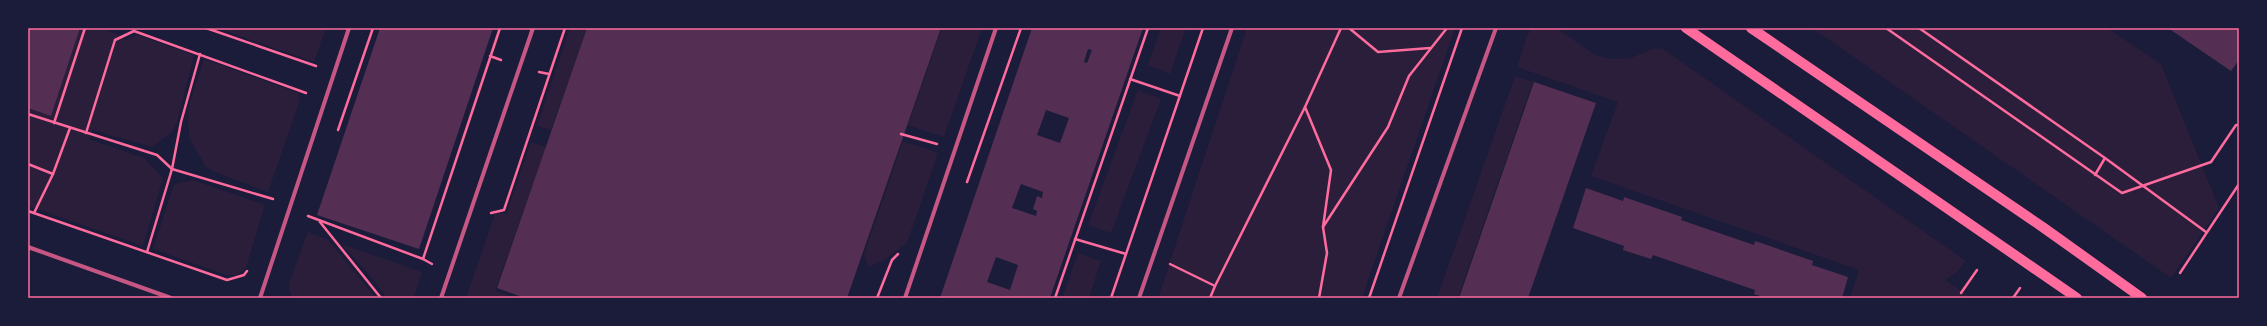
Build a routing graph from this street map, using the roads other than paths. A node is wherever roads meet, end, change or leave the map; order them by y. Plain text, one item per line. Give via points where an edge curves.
1 (349, 28) edge
2 (533, 28) edge
3 (996, 28) edge
4 (1232, 28) edge
5 (1496, 28) edge
6 (1686, 28) edge
7 (1752, 28) edge
8 (28, 246) edge
9 (171, 298) edge
10 (260, 298) edge
11 (441, 298) edge
12 (905, 298) edge
13 (1138, 298) edge
14 (1399, 298) edge
15 (2077, 298) edge
16 (2142, 298) edge

1 - 10 street
2 - 11 street
3 - 12 street
4 - 13 street
5 - 14 street
6 - 15 main road
7 - 16 main road
8 - 9 street

